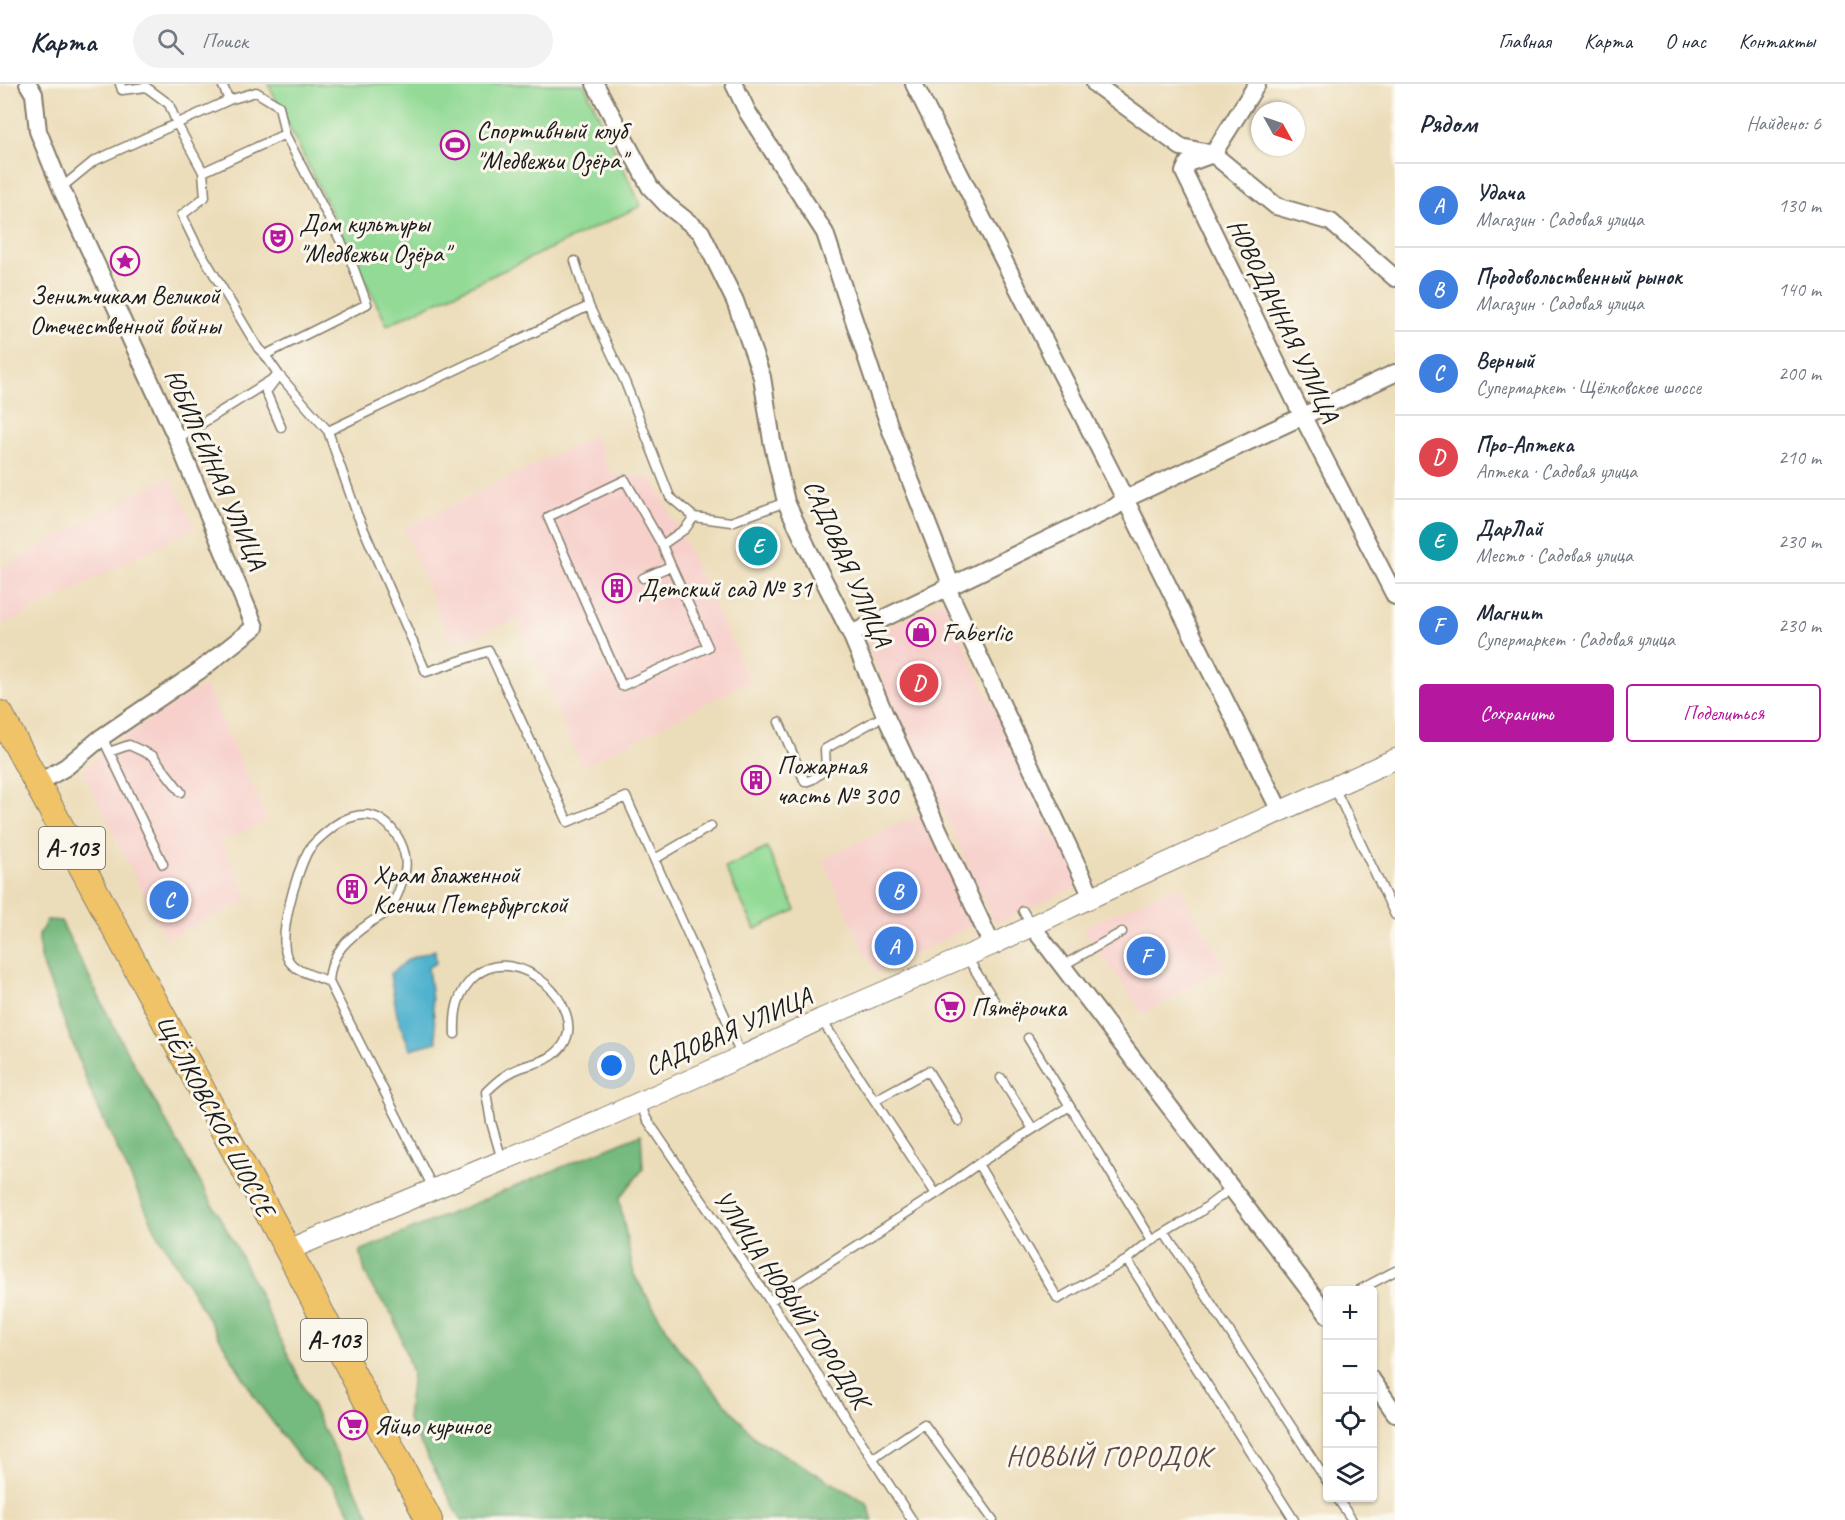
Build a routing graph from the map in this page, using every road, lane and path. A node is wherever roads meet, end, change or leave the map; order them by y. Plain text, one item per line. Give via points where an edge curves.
1 (28, 84) edge
2 (120, 84) edge
3 (222, 84) edge
4 (595, 84) edge
5 (734, 84) edge
6 (914, 84) edge
7 (1095, 84) edge
8 (1257, 84) edge
9 (229, 100) junction
10 (177, 124) junction
11 (285, 134) junction
12 (1213, 154) junction
13 (203, 172) junction
14 (61, 188) junction
15 (575, 261) dead end
16 (1393, 274) edge
17 (589, 306) junction
18 (265, 355) junction
19 (1395, 373) edge
20 (279, 375) junction
21 (1303, 417) junction
22 (281, 427) dead end
23 (328, 430) junction
24 (177, 439) junction
25 (1125, 499) junction
26 (786, 502) junction
27 (694, 517) junction
28 (662, 545) junction
29 (671, 566) junction
30 (643, 578) dead end
31 (947, 588) junction
32 (1395, 596) edge
33 (851, 634) junction
34 (0, 714) edge
35 (885, 715) junction
36 (779, 722) dead end
37 (105, 745) junction
38 (1395, 759) edge
39 (38, 783) junction
40 (1333, 786) junction
41 (181, 792) dead end
42 (1280, 811) junction
43 (711, 826) dead end
44 (654, 860) junction
45 (163, 864) dead end
46 (1092, 897) junction
47 (1395, 915) edge
48 (1028, 918) junction
49 (1122, 932) dead end
50 (992, 945) junction
51 (966, 956) junction
52 (1061, 966) junction
53 (329, 982) junction
54 (997, 1005) dead end
55 (821, 1019) junction
56 (455, 1034) dead end
57 (1028, 1038) dead end
58 (741, 1057) junction
59 (1001, 1078) dead end
60 (875, 1100) junction
61 (639, 1101) junction
62 (1068, 1107) junction
63 (959, 1121) dead end
64 (1033, 1129) junction
65 (502, 1160) junction
66 (978, 1164) junction
67 (433, 1188) junction
68 (1230, 1189) junction
69 (936, 1194) junction
70 (1166, 1234) junction
71 (1152, 1240) junction
72 (288, 1250) junction
73 (1127, 1260) junction
74 (1395, 1271) edge
75 (1367, 1286) edge
76 (770, 1301) junction
77 (1323, 1306) edge
78 (1377, 1387) edge
79 (1395, 1413) edge
80 (872, 1459) junction
81 (1323, 1475) edge
82 (1340, 1502) edge
83 (429, 1520) edge
84 (912, 1520) edge
85 (993, 1520) edge
86 (1294, 1520) edge
87 (1352, 1520) edge

1 - 14 street, ЮБИЛЕЙНАЯ УЛИЦА via 34,94 38,131
2 - 10 lane via 122,90 146,87 169,104
3 - 9 lane
4 - 26 street, САДОВАЯ УЛИЦА via 650,187 701,232 735,301 762,376
5 - 31 street via 748,113 825,233 890,428 949,579
6 - 25 street
7 - 12 street via 1181,147
8 - 12 street
9 - 10 lane
9 - 11 lane via 256,92 279,106
10 - 13 lane
10 - 14 lane via 93,161
11 - 13 lane
11 - 18 lane via 351,261 367,304
12 - 16 street, НОВОДАЧНАЯ УЛИЦА via 1275,207 1331,222
12 - 21 street, НОВОДАЧНАЯ УЛИЦА via 1188,163 1184,172
13 - 18 lane via 205,197 182,215
14 - 24 street, ЮБИЛЕЙНАЯ УЛИЦА
15 - 17 lane
17 - 23 lane
17 - 27 lane via 625,382 670,497
18 - 20 lane
19 - 21 street
20 - 22 lane via 266,392
20 - 23 lane
20 - 24 lane
21 - 25 street
21 - 32 street, НОВОДАЧНАЯ УЛИЦА
23 - 44 lane via 357,514 426,672 489,651 568,822 626,797
24 - 37 street, ЮБИЛЕЙНАЯ УЛИЦА via 255,627
25 - 31 street
25 - 42 street
26 - 27 lane via 731,522
26 - 33 street, САДОВАЯ УЛИЦА
27 - 28 lane via 685,529
28 - 29 lane
28 - 29 lane via 625,480 548,516 622,686 708,647
29 - 30 lane
31 - 33 street
31 - 46 street
33 - 35 street, САДОВАЯ УЛИЦА
34 - 39 main road, ЩЁЛКОВСКОЕ ШОССЕ / А-103
35 - 36 lane via 825,749 826,769 805,782
35 - 50 street, САДОВАЯ УЛИЦА
37 - 39 street, ЮБИЛЕЙНАЯ УЛИЦА
37 - 41 lane via 129,746 153,756
37 - 45 lane
38 - 40 street, САДОВАЯ УЛИЦА
39 - 72 main road, ЩЁЛКОВСКОЕ ШОССЕ / А-103
40 - 42 street, САДОВАЯ УЛИЦА
40 - 47 lane
42 - 46 street, САДОВАЯ УЛИЦА
43 - 44 lane
44 - 58 lane
46 - 48 street, САДОВАЯ УЛИЦА
48 - 50 street, САДОВАЯ УЛИЦА
48 - 52 street
49 - 52 lane
50 - 51 street, САДОВАЯ УЛИЦА
51 - 54 lane
51 - 55 street, САДОВАЯ УЛИЦА
52 - 68 street
53 - 53 lane via 290,963 286,956 286,924 309,850 337,823 366,814 397,834 406,867 389,910 351,937 339,951 331,962
53 - 67 lane
55 - 58 street, САДОВАЯ УЛИЦА
55 - 60 lane
56 - 65 lane via 454,1017 462,989 491,966 515,966 538,977 552,990 565,1012 566,1038 558,1051 542,1062 508,1074 486,1092
57 - 62 lane
58 - 61 street, САДОВАЯ УЛИЦА
59 - 64 lane
60 - 63 lane via 928,1071
60 - 69 lane
61 - 65 street, САДОВАЯ УЛИЦА
61 - 76 lane, УЛИЦА НОВЫЙ ГОРОДОК via 646,1118
62 - 64 lane
62 - 71 lane
64 - 66 lane
65 - 67 street, САДОВАЯ УЛИЦА
66 - 69 lane
66 - 73 lane via 1058,1299
67 - 72 street, САДОВАЯ УЛИЦА
68 - 70 lane
68 - 77 street
69 - 76 lane
70 - 71 lane
70 - 81 lane
71 - 73 lane
72 - 83 main road, ЩЁЛКОВСКОЕ ШОССЕ / А-103
73 - 86 lane
74 - 75 lane
76 - 80 lane, УЛИЦА НОВЫЙ ГОРОДОК
78 - 79 street
80 - 84 lane, УЛИЦА НОВЫЙ ГОРОДОК
80 - 85 lane via 924,1424
82 - 87 lane

